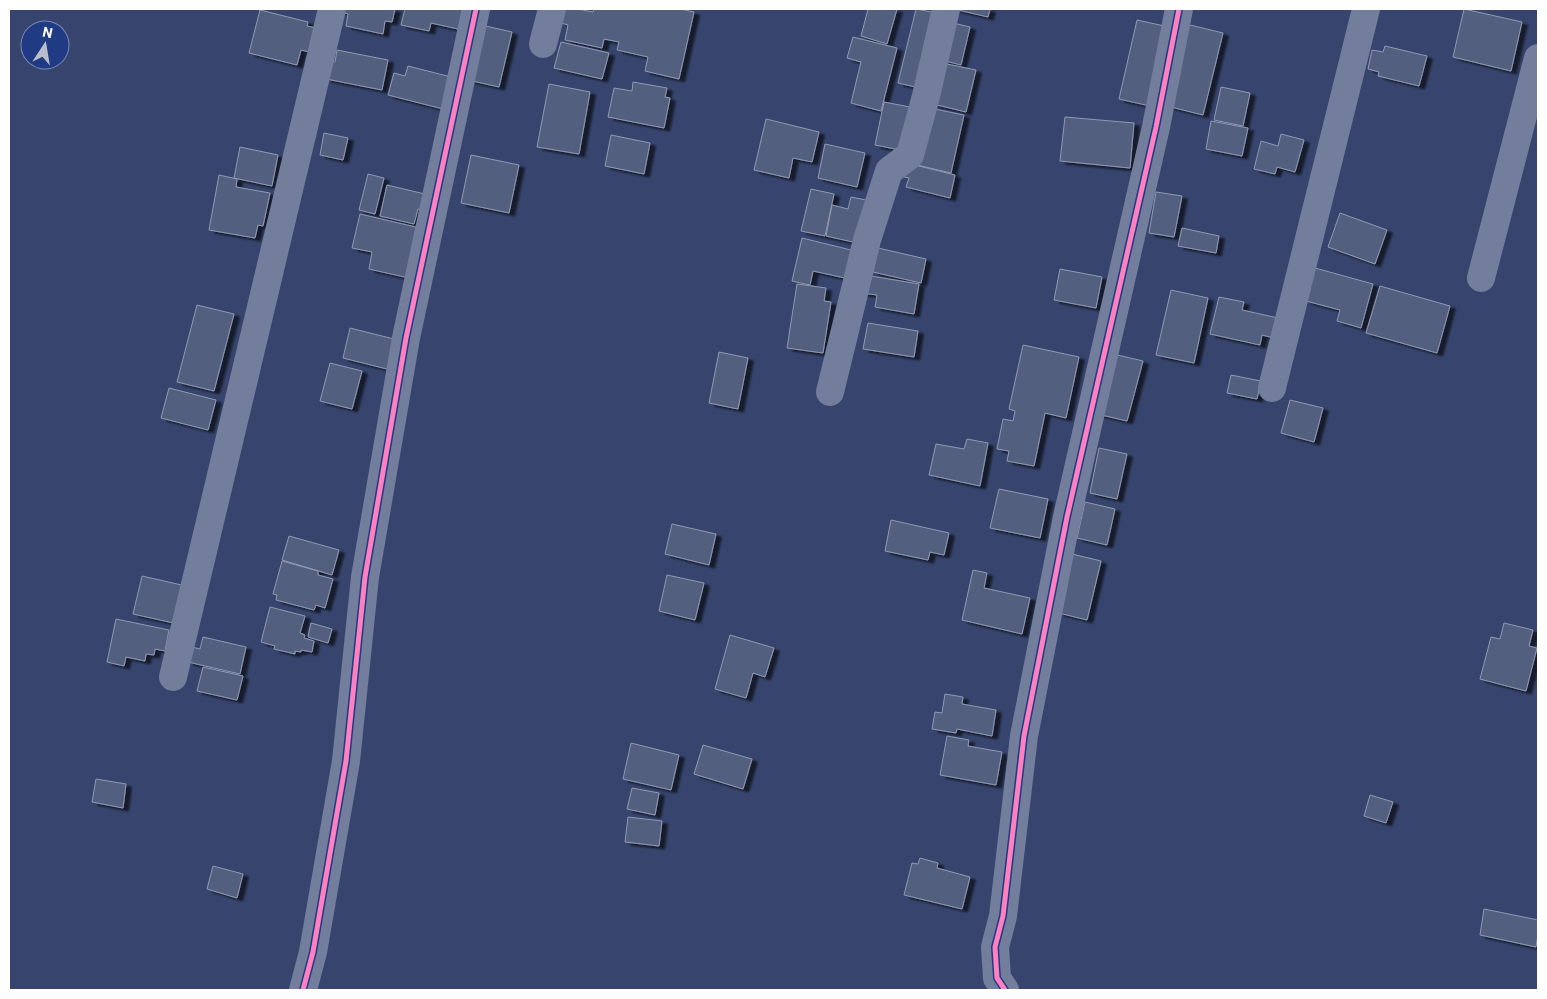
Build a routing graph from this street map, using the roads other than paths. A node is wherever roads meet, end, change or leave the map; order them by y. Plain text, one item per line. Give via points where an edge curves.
1 (332, 9) edge
2 (476, 9) edge
3 (552, 9) edge
4 (946, 9) edge
5 (1179, 9) edge
6 (1366, 9) edge
7 (543, 44) dead end
8 (1538, 58) edge
9 (1481, 278) dead end
10 (1272, 388) dead end
11 (830, 392) dead end
12 (173, 677) dead end
13 (303, 990) edge
14 (1005, 990) edge

1 - 12 street
2 - 13 street via 406,338 365,577 346,761 313,952
3 - 7 street
4 - 11 street via 910,155 889,171 867,240
5 - 14 street via 1156,127 1067,517 1024,736 1003,916 996,947 998,978
6 - 10 street
8 - 9 street

